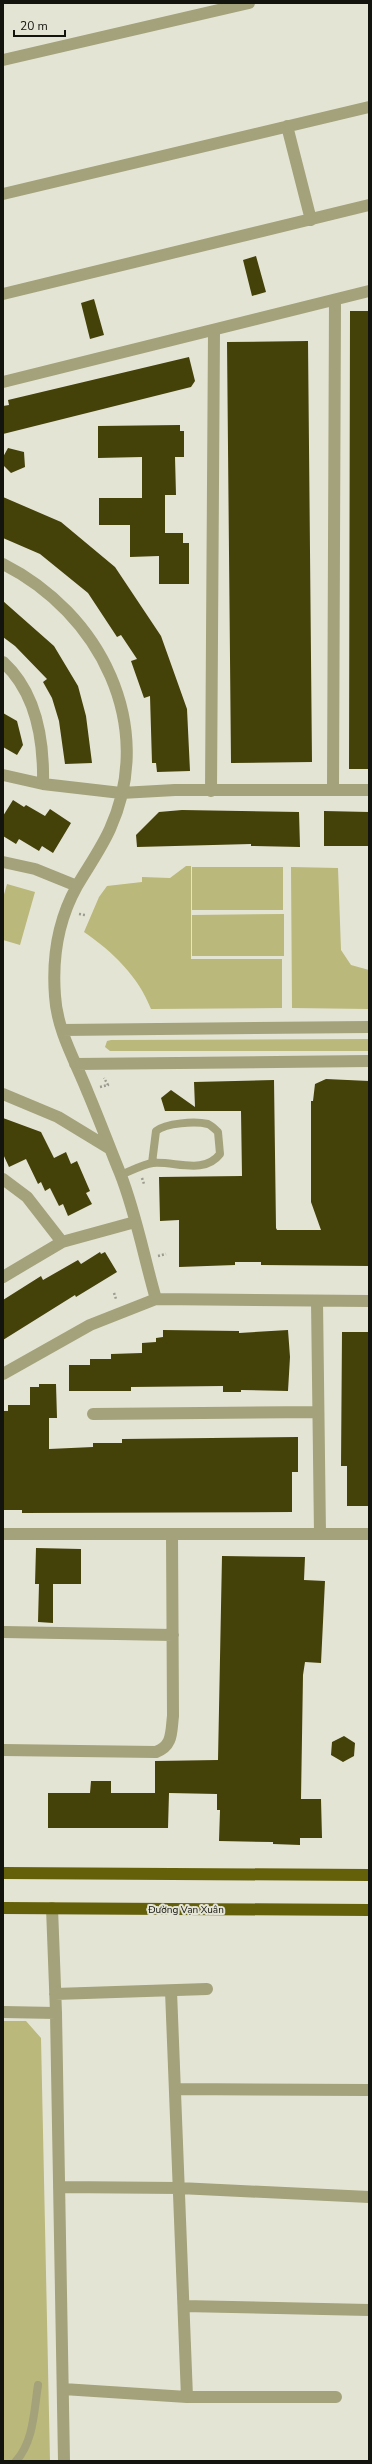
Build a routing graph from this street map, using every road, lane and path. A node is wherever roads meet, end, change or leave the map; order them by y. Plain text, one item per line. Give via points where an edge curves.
1 (249, 3) edge
2 (3, 60) edge
3 (369, 107) edge
4 (287, 126) junction
5 (3, 194) edge
6 (369, 205) edge
7 (312, 220) junction
8 (369, 292) edge
9 (3, 294) edge
10 (335, 300) junction
11 (214, 330) junction
12 (3, 382) edge
13 (3, 564) edge
14 (3, 662) edge
15 (3, 775) edge
16 (43, 784) junction
17 (333, 790) junction
18 (369, 790) edge
19 (211, 791) junction
20 (121, 793) junction
21 (3, 862) edge
22 (77, 886) junction
23 (369, 1027) edge
24 (62, 1030) junction
25 (369, 1061) edge
26 (75, 1064) junction
27 (3, 1094) edge
28 (109, 1148) junction
29 (152, 1163) junction
30 (121, 1175) junction
31 (3, 1179) edge
32 (135, 1222) junction
33 (62, 1242) junction
34 (3, 1277) edge
35 (156, 1299) junction
36 (317, 1301) junction
37 (369, 1301) edge
38 (3, 1374) edge
39 (318, 1412) junction
40 (93, 1414) dead end
41 (3, 1534) edge
42 (172, 1534) junction
43 (320, 1534) junction
44 (369, 1534) edge
45 (3, 1632) edge
46 (172, 1635) junction
47 (3, 1750) edge
48 (3, 1873) edge
49 (369, 1875) edge
50 (3, 1908) edge
51 (52, 1908) junction
52 (369, 1910) edge
53 (207, 1989) dead end
54 (171, 1991) junction
55 (56, 1994) junction
56 (3, 2012) edge
57 (56, 2013) junction
58 (175, 2089) junction
59 (369, 2090) edge
60 (59, 2187) junction
61 (179, 2188) junction
62 (369, 2197) edge
63 (184, 2306) junction
64 (369, 2310) edge
65 (38, 2385) dead end
66 (63, 2390) junction
67 (187, 2396) junction
68 (336, 2397) dead end
69 (16, 2461) edge
70 (64, 2461) edge

1 - 2 street
3 - 4 street
4 - 5 street
4 - 7 street
6 - 7 street
7 - 9 street
8 - 10 street
10 - 11 street
10 - 17 street
11 - 12 street
11 - 19 street
13 - 20 street via 38,584 56,600 88,634 101,655 118,695 125,734 125,774
14 - 16 street via 19,681 40,726
15 - 16 street
16 - 20 street
17 - 18 street
17 - 19 street
19 - 20 street
20 - 22 street via 111,828
21 - 22 street via 35,869
22 - 24 street via 58,934 54,960 55,999
23 - 24 street
24 - 26 street
25 - 26 street
26 - 28 street
27 - 28 street via 58,1117
28 - 30 street
29 - 29 lane via 201,1166 214,1161 220,1154 218,1132 210,1125 200,1123 162,1126 156,1131
29 - 30 lane
30 - 32 street
31 - 33 street via 27,1197
32 - 33 street
32 - 35 street
33 - 34 street
35 - 36 street
35 - 38 street via 90,1325
36 - 37 street
36 - 39 street
39 - 40 street
39 - 43 street
41 - 42 street
42 - 43 street
42 - 46 street
43 - 44 street
45 - 46 street
46 - 47 street via 173,1716 169,1744 165,1749 156,1752
48 - 49 highway
50 - 51 highway, Đường Vạn Xuân
51 - 52 highway, Đường Vạn Xuân
51 - 55 street
53 - 54 street
54 - 55 street
54 - 58 street
55 - 57 street
56 - 57 street
57 - 60 street
58 - 59 street
58 - 61 street
60 - 61 street
60 - 66 street
61 - 62 street
61 - 63 street
63 - 64 street
63 - 67 street
65 - 69 lane via 32,2426 22,2455
66 - 67 street
66 - 70 street
67 - 68 street

